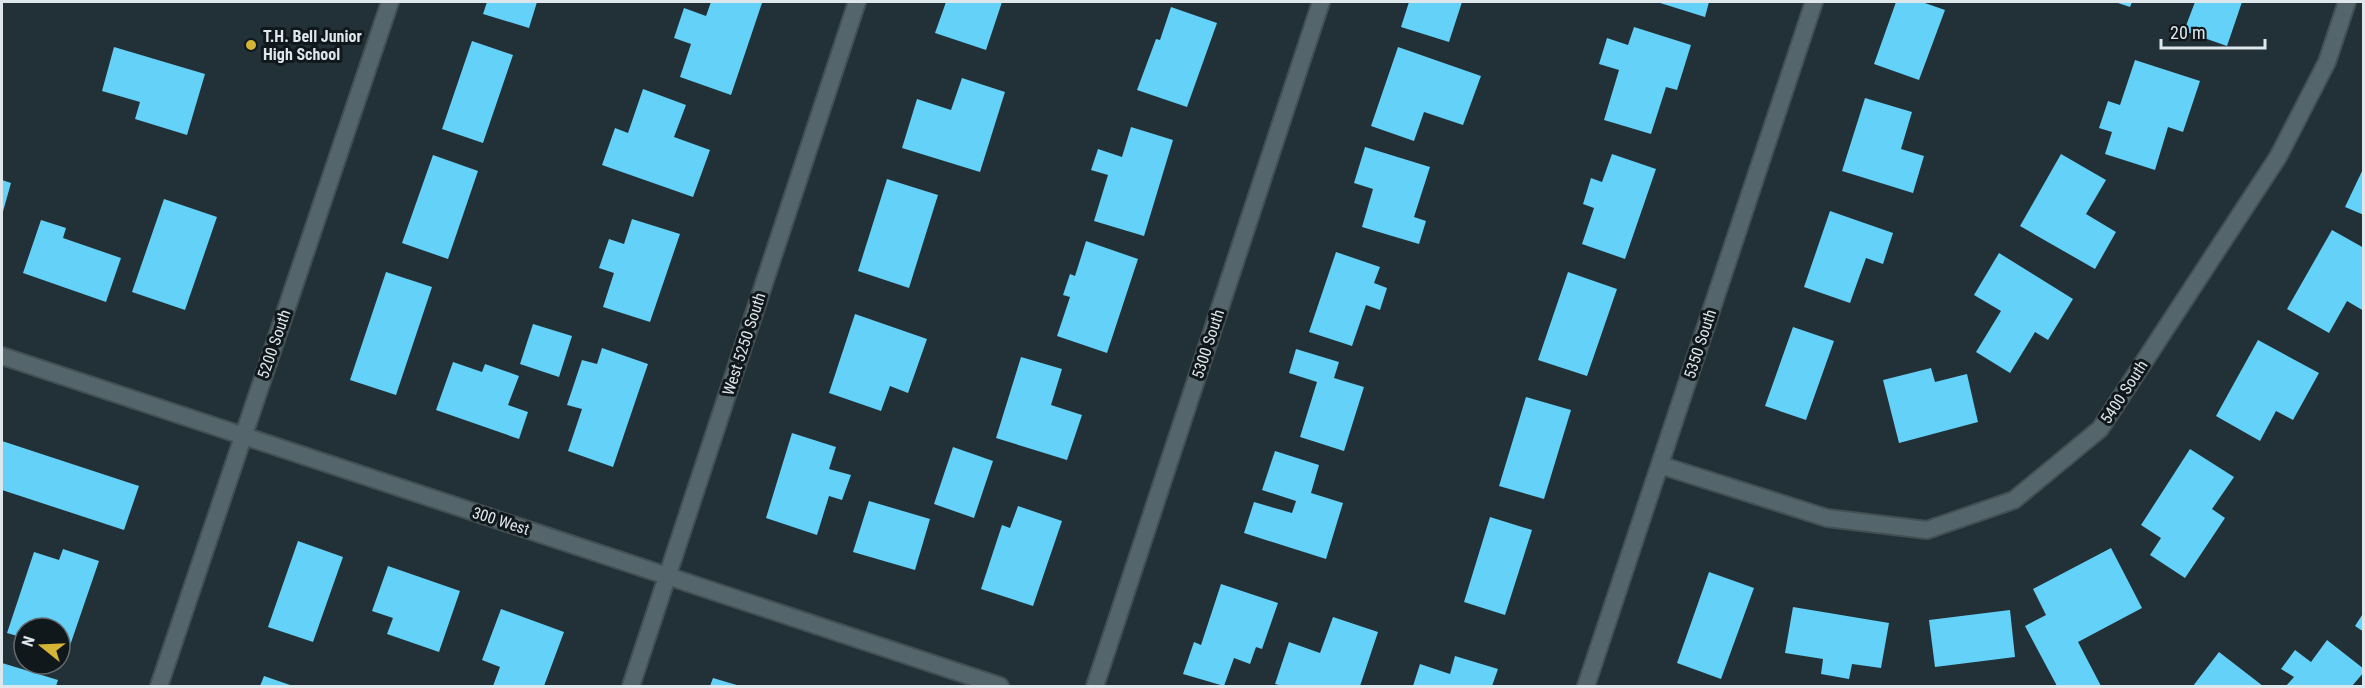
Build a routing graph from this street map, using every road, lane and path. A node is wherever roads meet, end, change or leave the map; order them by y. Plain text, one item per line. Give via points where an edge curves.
1 (390, 2) edge
2 (857, 2) edge
3 (1321, 2) edge
4 (1814, 2) edge
5 (2347, 2) edge
6 (2, 356) edge
7 (243, 436) junction
8 (1660, 465) junction
9 (667, 576) junction
10 (159, 687) edge
11 (632, 687) edge
12 (1000, 687) edge
13 (1095, 687) edge
14 (1586, 687) edge

1 - 7 street, 5200 South
2 - 9 street, West 5250 South
3 - 13 street, 5300 South
4 - 8 street, 5350 South
5 - 8 street, 5400 South via 2326,62 2278,157 2100,429 2014,500 1927,530 1827,518
6 - 7 street, 300 West
7 - 9 street, 300 West
7 - 10 street, 5200 South
8 - 14 street, 5350 South
9 - 11 street, West 5250 South
9 - 12 street, 300 West

